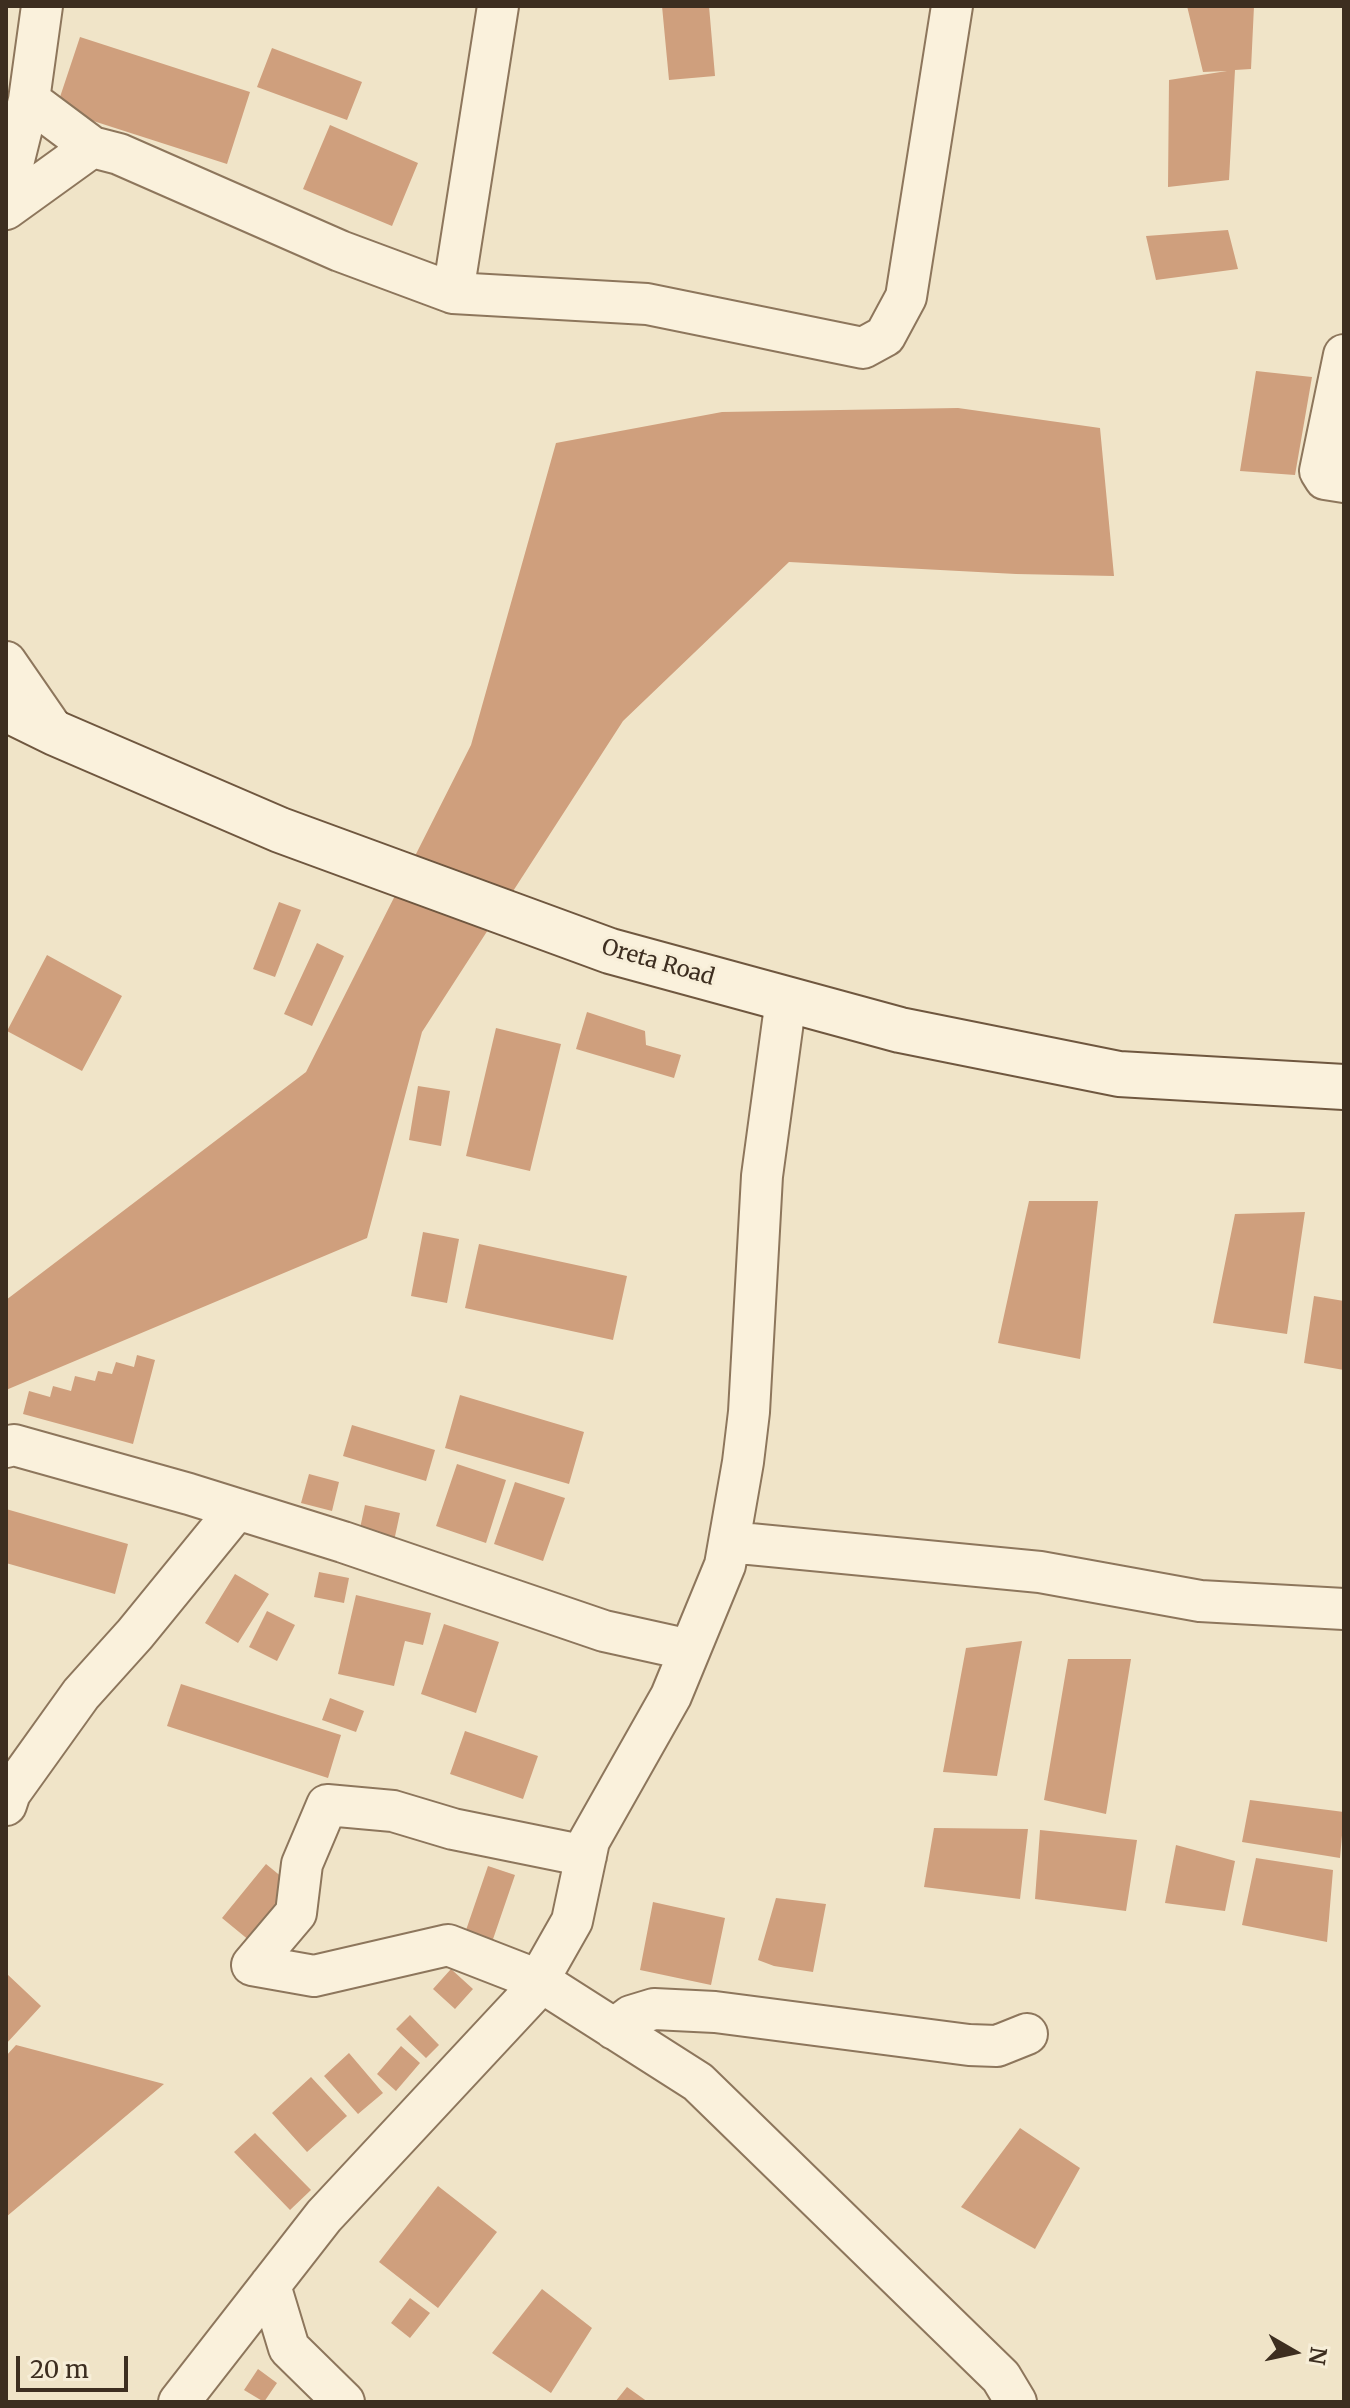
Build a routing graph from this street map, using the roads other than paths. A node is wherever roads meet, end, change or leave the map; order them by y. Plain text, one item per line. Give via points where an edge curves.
1 (42, 6) edge
2 (498, 6) edge
3 (952, 6) edge
4 (29, 100) junction
5 (92, 147) junction
6 (6, 192) edge
7 (6, 209) edge
8 (453, 293) junction
9 (1344, 355) edge
10 (1344, 482) edge
11 (6, 662) edge
12 (6, 709) edge
13 (55, 733) junction
14 (786, 999) junction
15 (1344, 1087) edge
16 (6, 1447) edge
17 (237, 1509) junction
18 (729, 1542) junction
19 (1344, 1609) edge
20 (690, 1650) junction
21 (6, 1805) edge
22 (586, 1856) junction
23 (538, 1980) junction
24 (614, 2029) junction
25 (1027, 2034) dead end
26 (270, 2285) junction
27 (230, 2335) junction
28 (289, 2348) junction
29 (179, 2402) edge
30 (344, 2402) edge
31 (1016, 2402) edge

1 - 4 street
2 - 8 street
3 - 8 street via 906,297 885,336 863,348 647,304
4 - 5 street
4 - 6 street
5 - 7 street
5 - 8 street
9 - 10 street via 1320,471 1325,479
11 - 13 street
12 - 13 street, Oreta Road
13 - 14 street, Oreta Road via 280,830 595,945
14 - 15 street, Oreta Road via 900,1030 1119,1074
14 - 18 street via 762,1176 749,1412
16 - 17 street via 14,1445
17 - 20 street via 604,1631
17 - 21 street via 81,1694
18 - 19 street via 1040,1572 1200,1601
18 - 20 street via 725,1565
20 - 22 street via 671,1696 589,1841
22 - 23 street via 572,1921
22 - 23 street via 393,1811 327,1805 302,1864 296,1913 252,1965 314,1976 448,1945
23 - 24 street
23 - 26 street via 530,1995 324,2216
24 - 25 street via 631,2016 654,2009 741,2014 969,2045 997,2046
24 - 31 street via 698,2082 1001,2377
26 - 27 street
26 - 28 street
27 - 28 street
27 - 29 street
28 - 30 street

